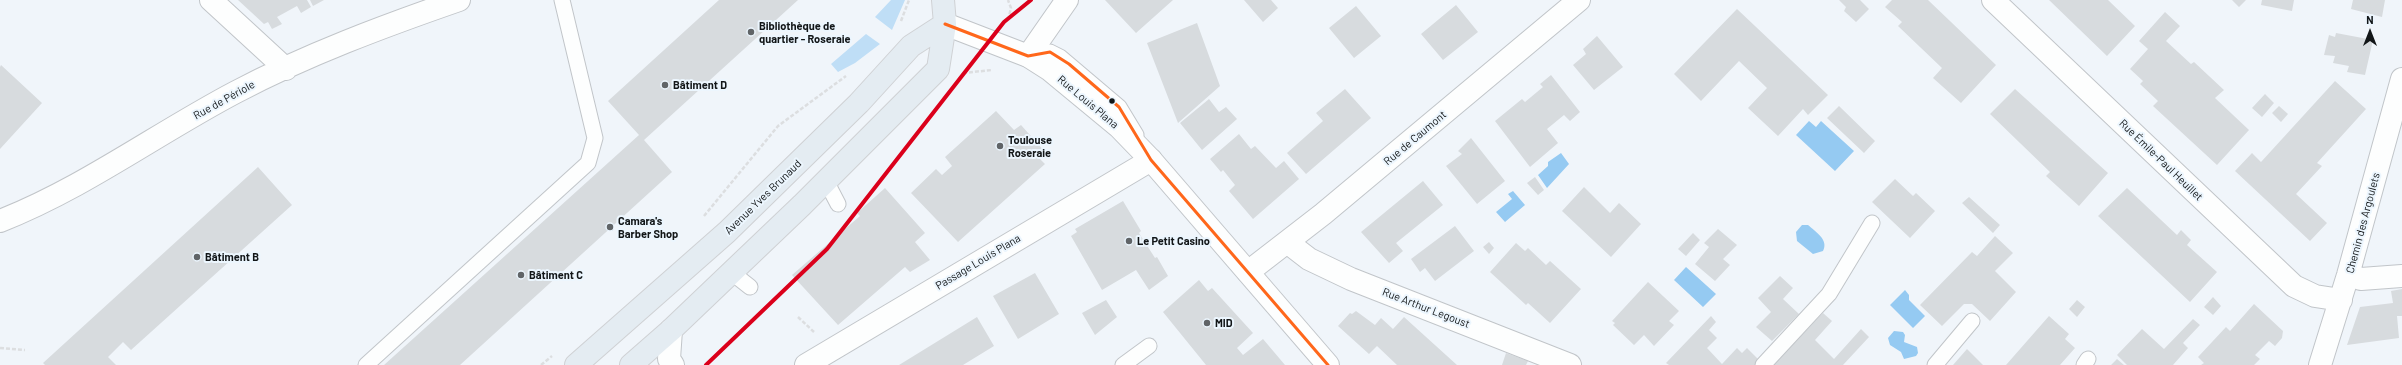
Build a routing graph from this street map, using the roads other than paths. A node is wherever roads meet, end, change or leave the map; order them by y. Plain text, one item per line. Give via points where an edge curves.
1 (211, 0) edge
2 (459, 0) edge
3 (562, 0) edge
4 (942, 0) edge
5 (1067, 0) edge
6 (1579, 0) edge
7 (1993, 0) edge
8 (945, 24) junction
9 (1028, 56) junction
10 (286, 69) junction
11 (2402, 79) edge
12 (1151, 160) junction
13 (826, 181) junction
14 (838, 204) dead end
15 (0, 221) edge
16 (1872, 223) dead end
17 (1287, 242) junction
18 (731, 272) junction
19 (1248, 272) junction
20 (2348, 276) junction
21 (2402, 276) edge
22 (750, 287) dead end
23 (2341, 300) junction
24 (1972, 321) dead end
25 (671, 330) junction
26 (1149, 346) dead end
27 (366, 365) edge
28 (576, 365) edge
29 (632, 365) edge
30 (673, 365) edge
31 (806, 365) edge
32 (1123, 365) edge
33 (1328, 365) edge
34 (1570, 365) edge
35 (1763, 365) edge
36 (1935, 365) edge
37 (2320, 365) edge

1 - 10 street
2 - 10 street, Rue de Périole
3 - 27 lane via 595,138 588,163
4 - 8 main road
5 - 9 street
6 - 17 street, Rue de Caumont
7 - 23 street, Rue Émile-Paul Heuillet via 2294,286 2315,296
8 - 9 street, Rue Louis Plana
8 - 13 main road via 938,69
8 - 28 main road, Avenue Yves Brunaud via 911,46 859,103 727,232
9 - 12 street, Rue Louis Plana via 1050,70 1119,127
10 - 15 street, Rue de Périole via 236,92 25,212
11 - 20 street, Chemin des Argoulets
12 - 19 street, Rue Louis Plana
12 - 31 street, Passage Louis Plana
13 - 14 lane
13 - 18 main road
16 - 35 lane via 1829,294
17 - 19 street, Rue de Caumont
17 - 34 street, Rue Arthur Legoust via 1309,259 1351,279
18 - 22 lane
18 - 25 main road
19 - 33 street, Rue Louis Plana
20 - 21 street via 2361,279
20 - 23 street, Chemin des Argoulets
23 - 37 street, Chemin des Argoulets
24 - 36 lane
25 - 29 main road
25 - 30 street via 669,359
26 - 32 lane

